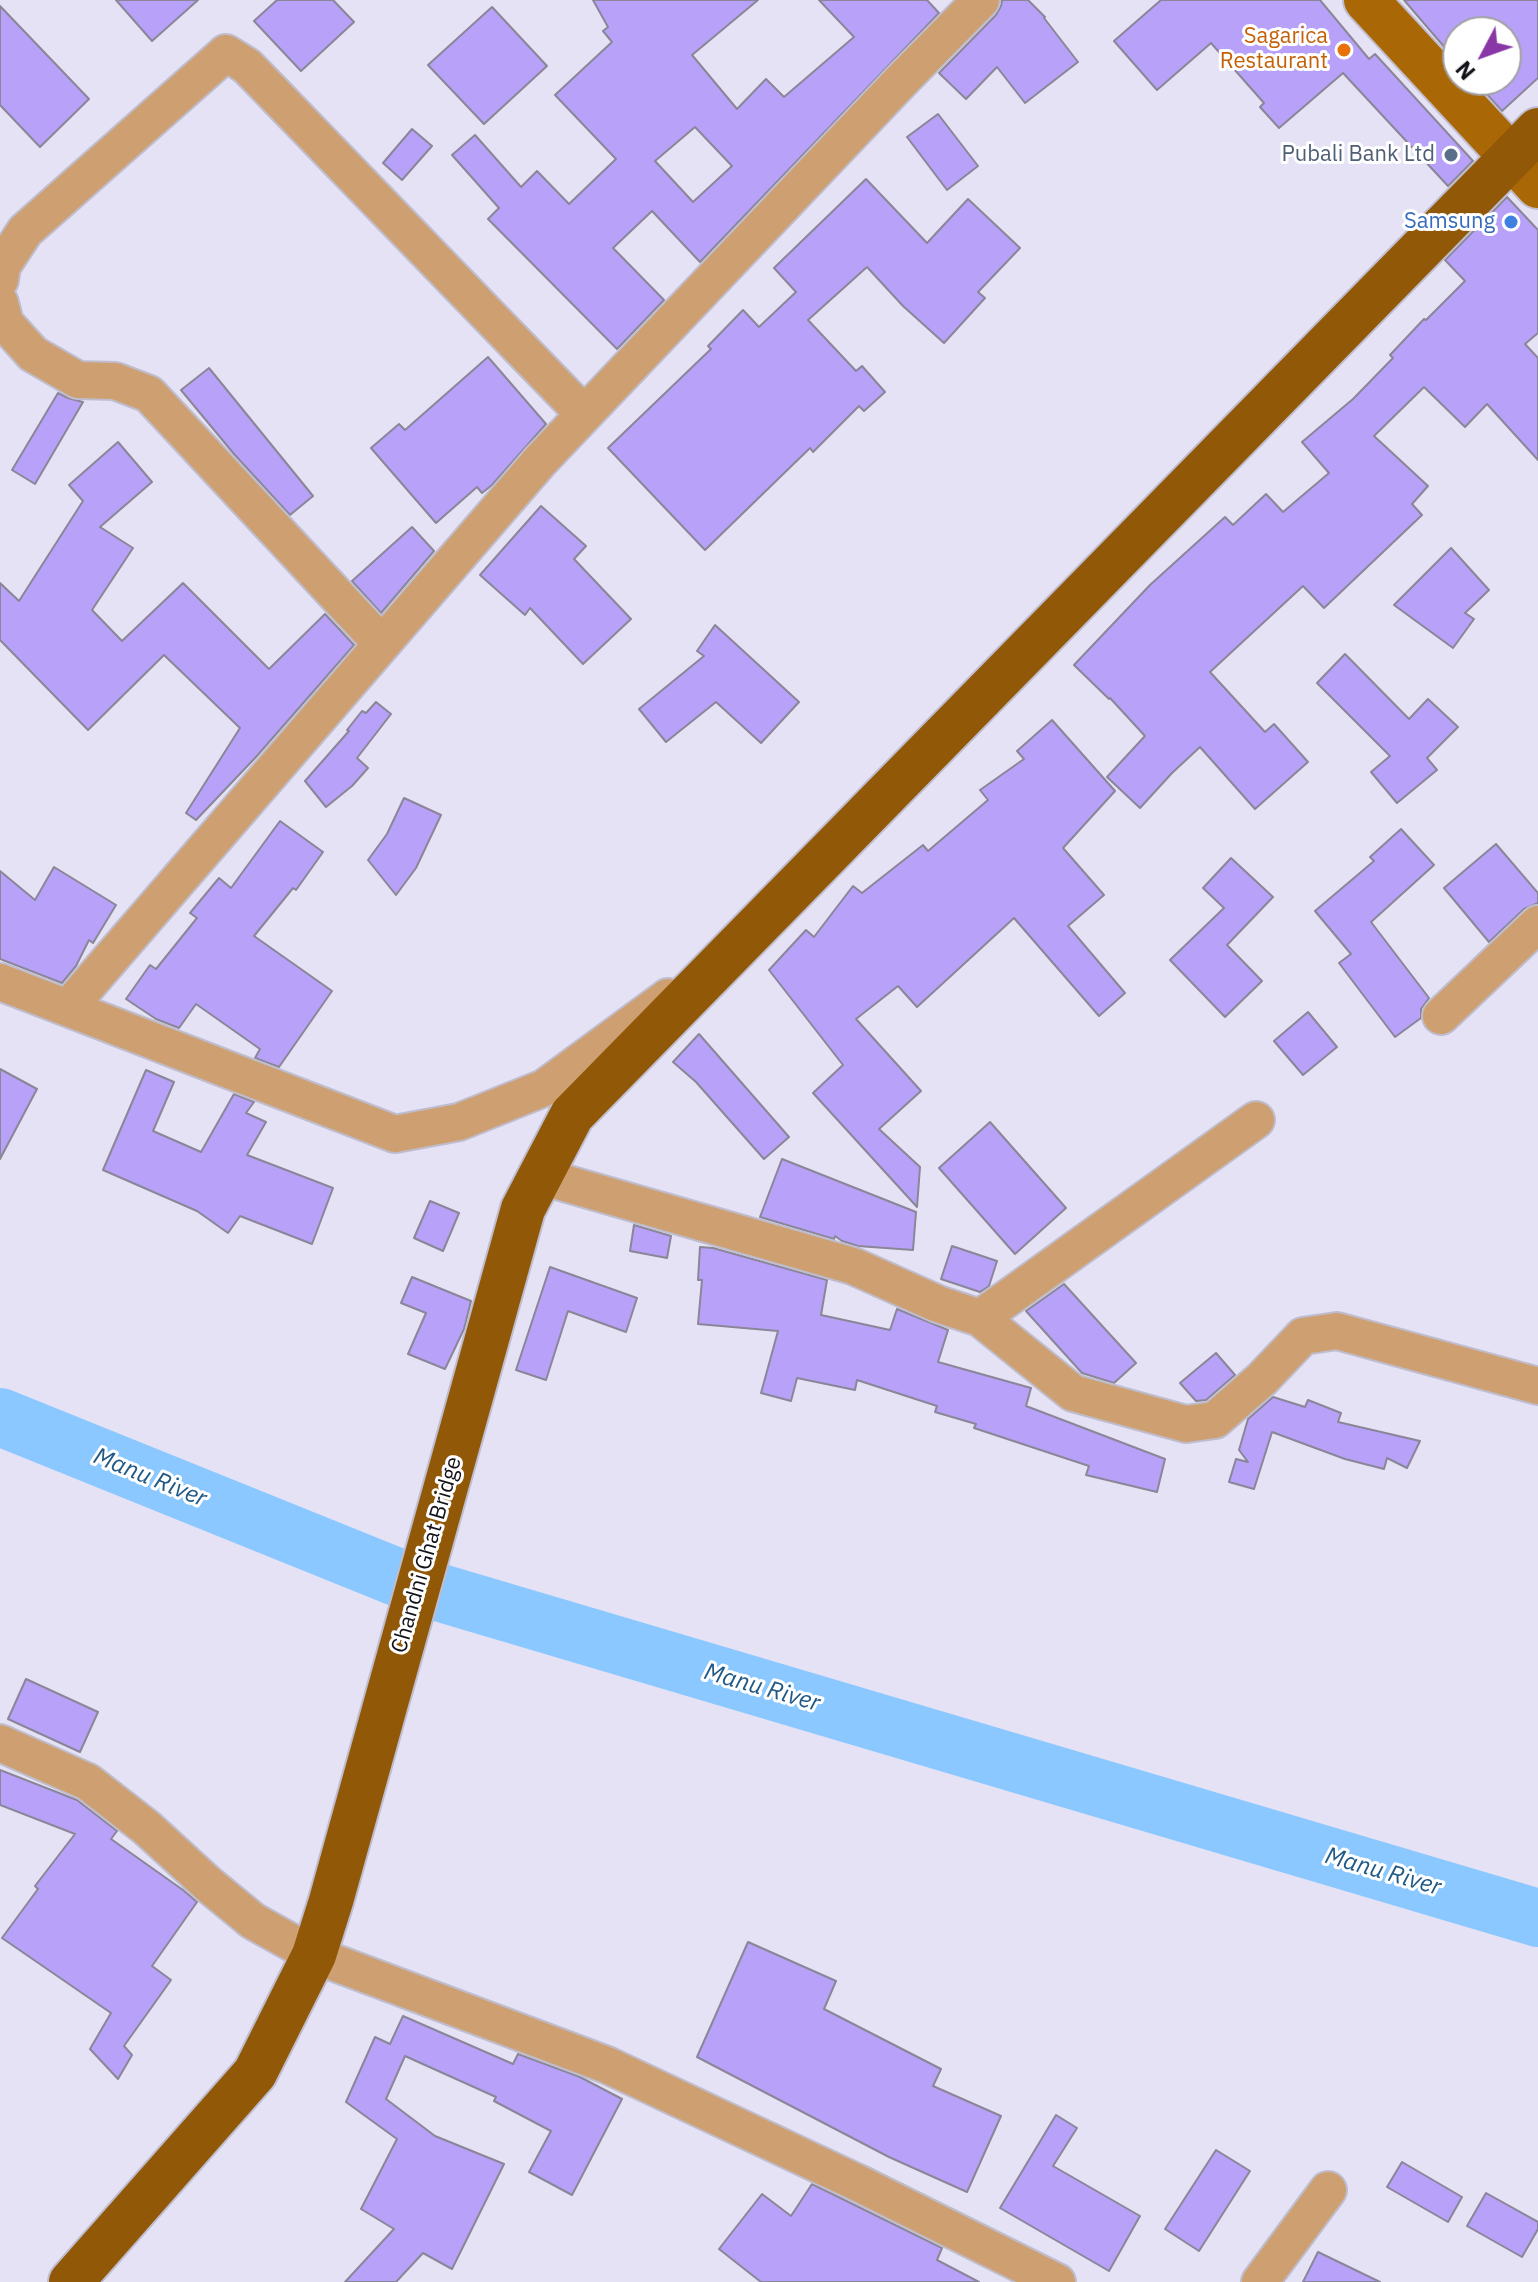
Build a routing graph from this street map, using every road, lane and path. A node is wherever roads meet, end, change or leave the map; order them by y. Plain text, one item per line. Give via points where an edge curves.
1 (981, 0) edge
2 (1366, 0) edge
3 (1529, 157) edge
4 (0, 280) edge
5 (0, 303) edge
6 (584, 414) junction
7 (382, 644) junction
8 (1538, 924) edge
9 (740, 943) junction
10 (0, 982) edge
11 (68, 1008) junction
12 (1441, 1016) dead end
13 (1256, 1120) dead end
14 (532, 1193) junction
15 (980, 1318) junction
16 (1538, 1386) edge
17 (0, 1743) edge
18 (314, 1955) junction
19 (1328, 2190) dead end
20 (71, 2282) edge
21 (1057, 2282) edge
22 (1260, 2282) edge

1 - 6 street
2 - 3 main road
3 - 9 highway, Chandni Ghat Bridge
4 - 6 street via 2,266 25,231 226,53 247,66
5 - 7 street via 5,323 33,354 78,380 115,381 149,394
6 - 7 street
7 - 11 street
8 - 12 street
9 - 11 street via 544,1088 459,1122 395,1134
9 - 14 highway, Chandni Ghat Bridge via 572,1115
10 - 11 street
13 - 15 street
14 - 15 street via 853,1266
14 - 18 highway, Chandni Ghat Bridge
15 - 16 street via 1073,1393 1186,1424 1215,1420 1303,1336 1337,1331
17 - 18 street via 88,1782 253,1921
18 - 20 highway, Chandni Ghat Bridge via 255,2073
18 - 21 street via 607,2065
19 - 22 street

